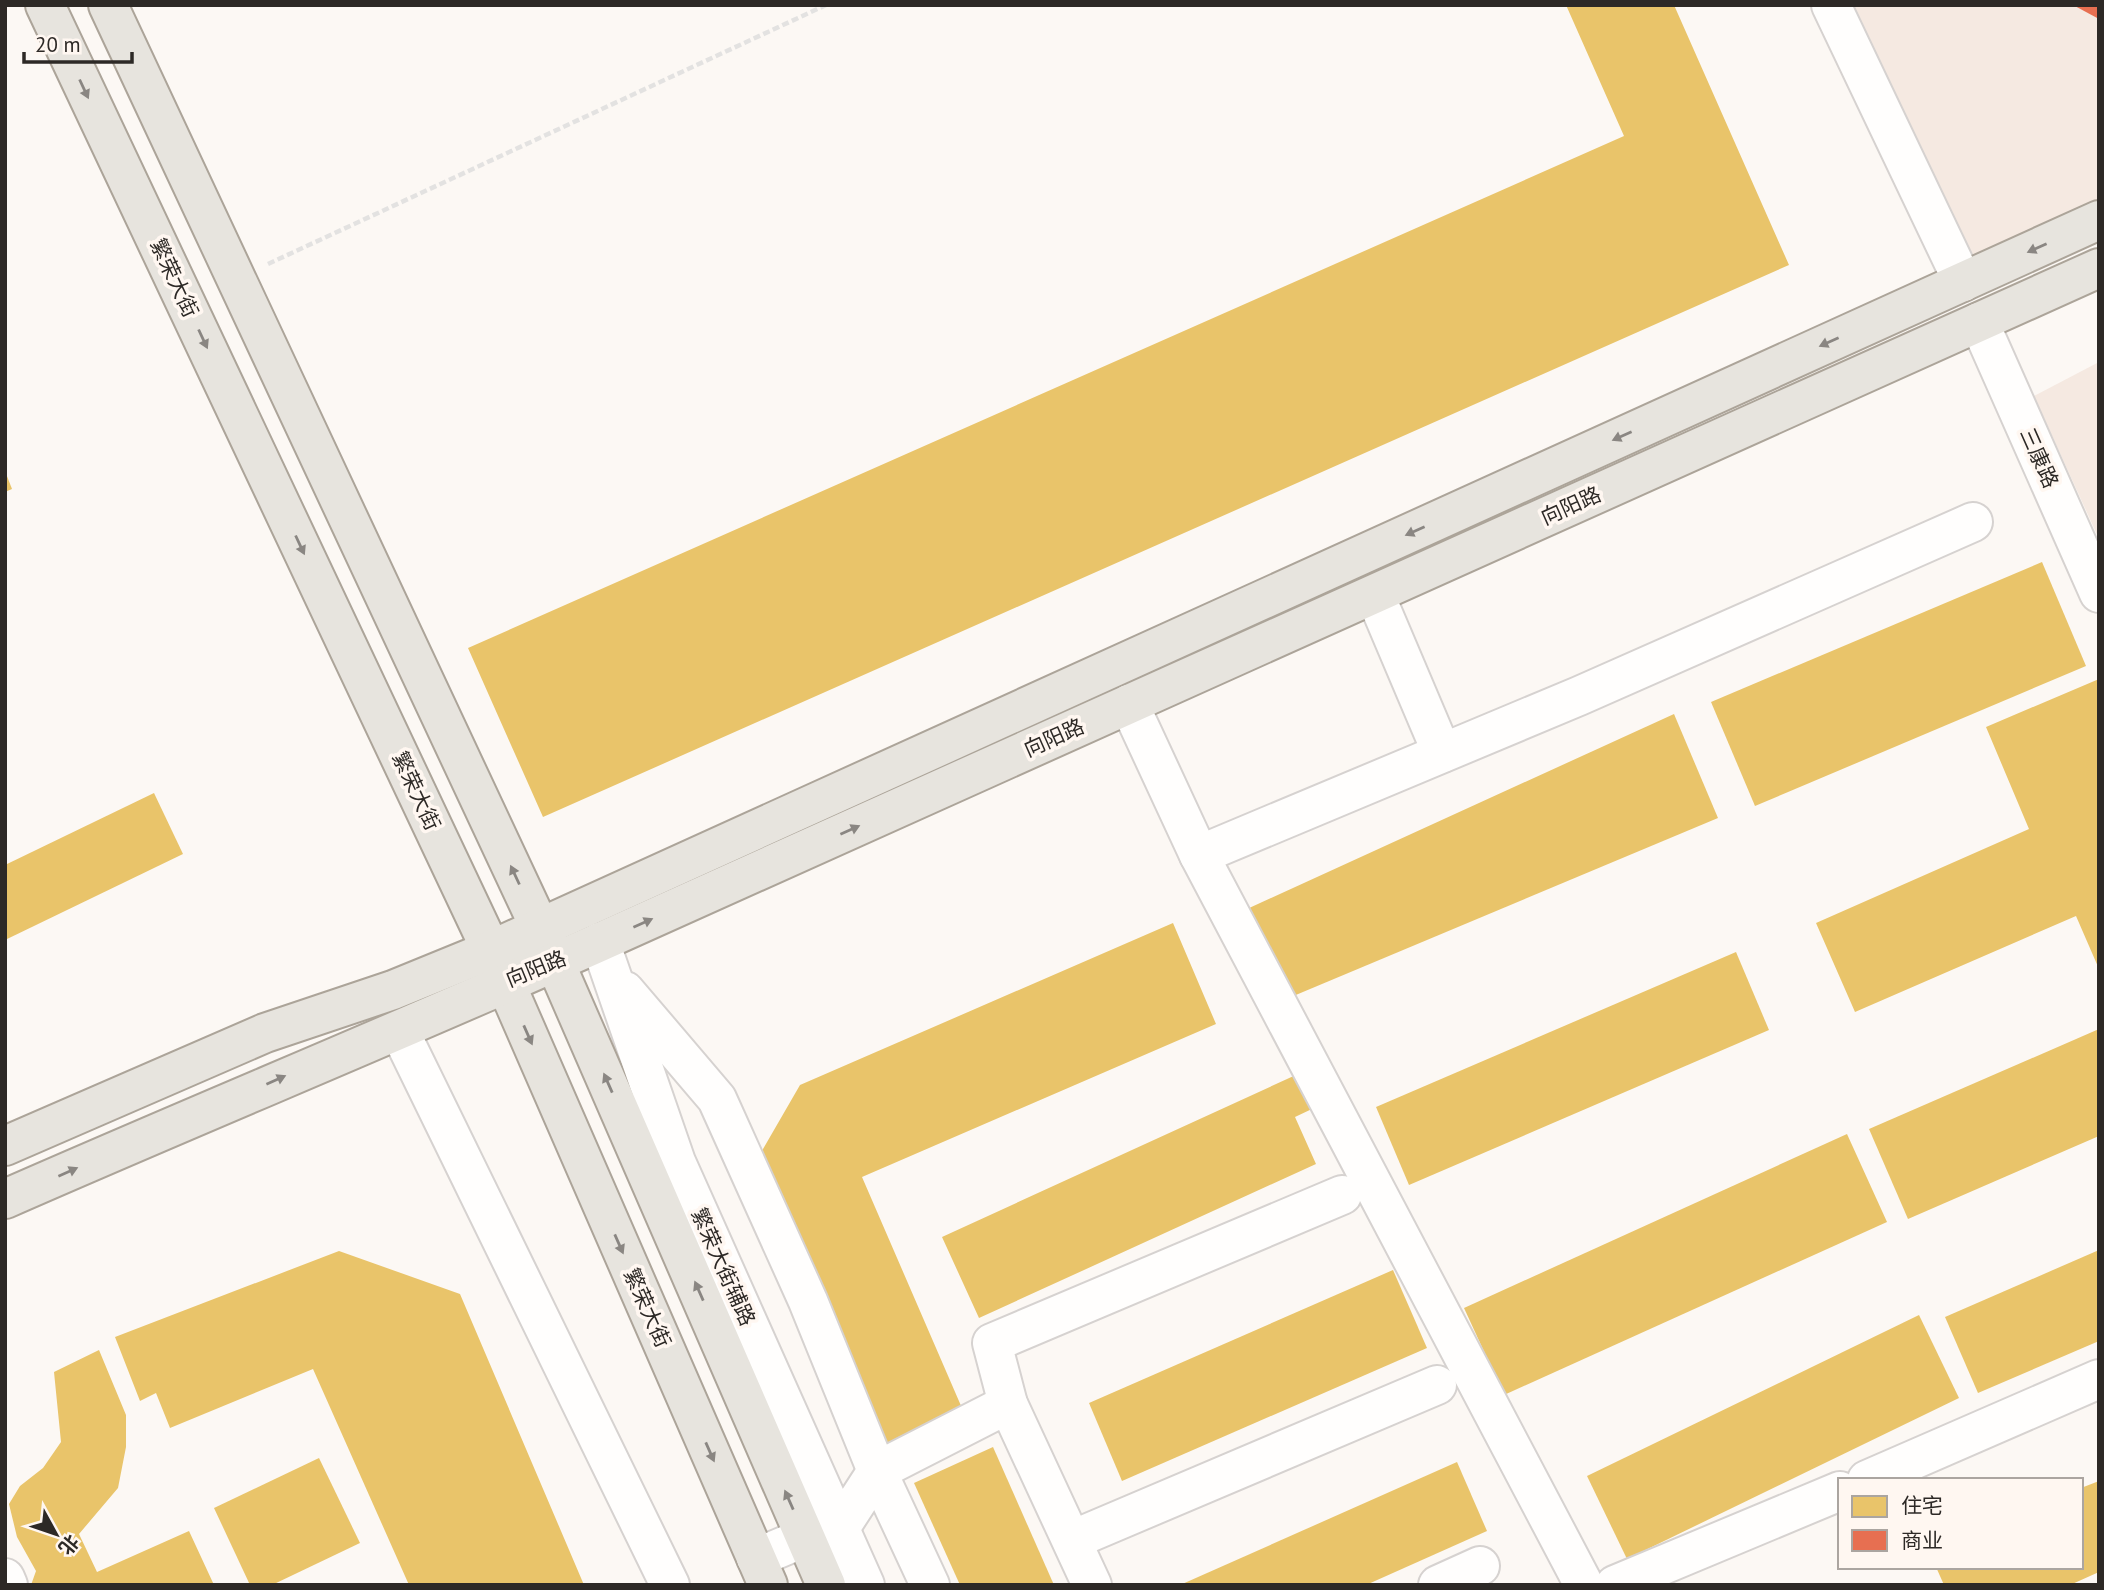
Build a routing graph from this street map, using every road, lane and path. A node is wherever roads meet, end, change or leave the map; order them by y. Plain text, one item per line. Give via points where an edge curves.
1 (45, 5) edge
2 (108, 5) edge
3 (826, 5) edge
4 (1831, 5) edge
5 (2099, 220) edge
6 (2099, 268) edge
7 (238, 278) junction
8 (1963, 282) junction
9 (1979, 322) junction
10 (1973, 522) dead end
11 (2099, 593) edge
12 (1374, 594) junction
13 (1129, 704) junction
14 (1442, 753) junction
15 (1199, 855) junction
16 (540, 928) junction
17 (606, 959) junction
18 (555, 962) junction
19 (498, 966) junction
20 (400, 1032) junction
21 (5, 1146) edge
22 (1342, 1195) dead end
23 (5, 1199) edge
24 (2099, 1379) edge
25 (1437, 1385) dead end
26 (1008, 1404) junction
27 (877, 1471) junction
28 (1872, 1478) edge
29 (1838, 1492) edge
30 (823, 1533) junction
31 (1072, 1540) junction
32 (1480, 1566) dead end
33 (762, 1572) edge
34 (5, 1579) edge
35 (8, 1585) edge
36 (670, 1585) edge
37 (826, 1585) edge
38 (865, 1585) edge
39 (930, 1585) edge
40 (1092, 1585) edge
41 (1438, 1585) edge
42 (1584, 1585) edge
43 (1615, 1585) edge

1 -> 19 main road, 繁荣大街
2 - 7 main road
3 - 7 path
4 - 8 street
5 -> 8 main road, 向阳路
6 - 9 main road, 向阳路
16 -> 7 main road
8 -> 16 main road, 向阳路
9 - 11 street, 三康路
9 - 12 main road, 向阳路
10 - 14 street
12 - 13 main road, 向阳路
12 - 14 street
13 - 15 street
17 -> 13 main road, 向阳路
14 - 15 street
15 - 42 street
16 - 18 main road
16 - 19 main road, 向阳路
17 - 18 main road, 向阳路
17 - 27 street via 717,1099 808,1301
17 - 30 street, 繁荣大街辅路 via 676,1162
18 - 19 main road, 向阳路
30 -> 18 main road
19 - 20 main road, 向阳路
19 - 21 main road, 向阳路 via 393,990 265,1033
19 -> 33 main road, 繁荣大街
23 -> 20 main road, 向阳路 via 289,1074
20 - 36 street
22 - 26 street via 992,1343
24 - 28 street
25 - 31 street
26 - 27 street
26 - 31 street
27 - 30 street
27 - 39 street
29 - 43 street
30 - 33 street
30 - 37 main road
30 - 38 street, 繁荣大街辅路
31 - 40 street
32 - 41 street
34 - 35 street

